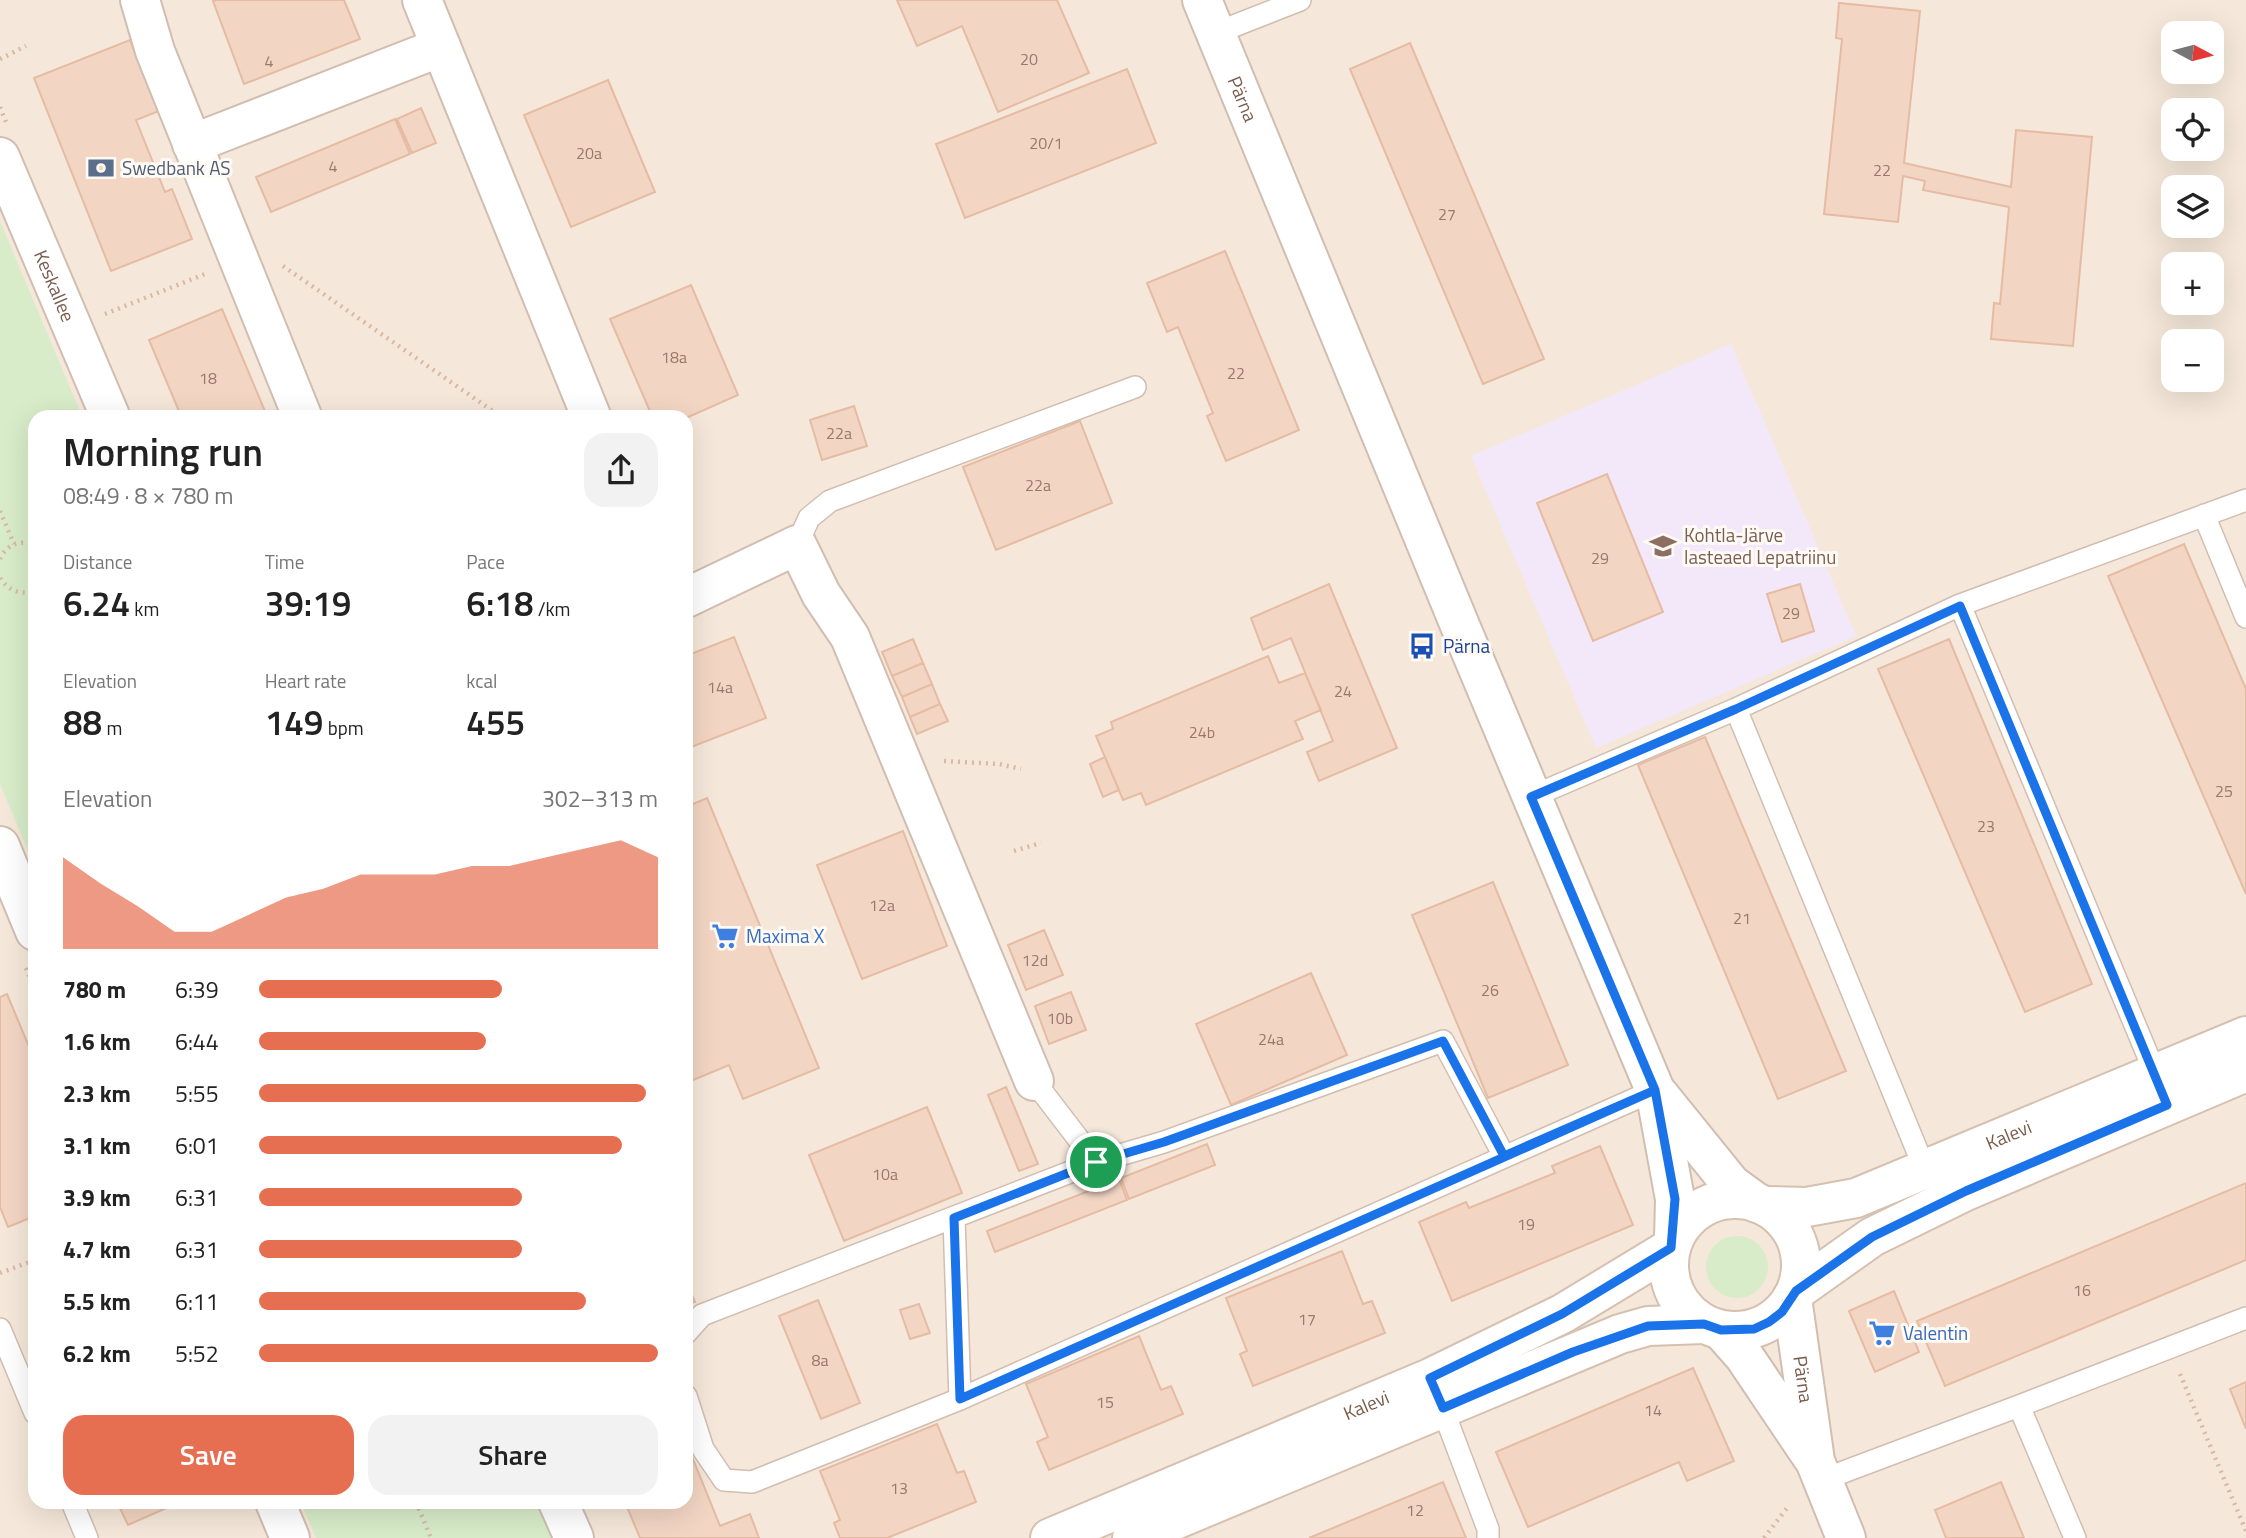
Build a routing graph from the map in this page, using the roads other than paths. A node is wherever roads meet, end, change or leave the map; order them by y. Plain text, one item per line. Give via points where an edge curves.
1 (140, 0) edge
2 (422, 0) edge
3 (1300, 0) edge
4 (1209, 16) edge
5 (442, 47) junction
6 (192, 144) junction
7 (0, 157) edge
8 (1135, 387) dead end
9 (107, 410) edge
10 (300, 410) edge
11 (589, 410) edge
12 (2246, 500) edge
13 (2204, 515) junction
14 (797, 545) junction
15 (693, 595) edge
16 (1960, 606) junction
17 (2246, 617) edge
18 (1736, 709) junction
19 (1531, 797) junction
20 (0, 846) edge
21 (28, 914) edge
22 (2246, 1036) edge
23 (2246, 1072) edge
24 (1034, 1081) joint
25 (1655, 1090) junction
26 (2162, 1090) junction
27 (1504, 1156) junction
28 (1096, 1162) junction
29 (1925, 1170) junction
30 (1761, 1205) junction
31 (1938, 1205) junction
32 (954, 1218) junction
33 (1673, 1244) junction
34 (1794, 1295) junction
35 (2246, 1318) edge
36 (693, 1325) edge
37 (1712, 1327) junction
38 (0, 1329) edge
39 (1437, 1393) junction
40 (28, 1396) edge
41 (960, 1399) junction
42 (2019, 1406) junction
43 (693, 1418) edge
44 (1819, 1471) junction
45 (75, 1509) edge
46 (278, 1509) edge
47 (561, 1509) edge
48 (88, 1538) edge
49 (290, 1538) edge
50 (574, 1538) edge
51 (1049, 1538) edge
52 (1132, 1538) edge
53 (1488, 1538) edge
54 (1846, 1538) edge
55 (2075, 1538) edge

1 - 6 street
2 - 5 street
3 - 4 lane
4 - 19 street, Pärna
5 - 6 street
5 - 11 street
6 - 10 street
7 - 9 street, Keskallee
8 - 14 lane via 830,501 809,518
12 - 13 lane
13 - 16 lane
13 - 17 lane
14 - 15 street
14 - 24 street via 821,594 850,637
16 - 18 lane
16 - 26 lane
18 - 19 lane
18 - 29 lane
19 - 25 street, Pärna
20 - 21 street
22 - 26 street, Kalevi
23 - 26 street, Kalevi
24 - 28 lane
25 - 27 lane
25 - 30 street, Pärna via 1731,1184
25 - 33 street, Pärna via 1675,1199
26 - 29 street, Kalevi
26 - 31 street, Kalevi
27 - 28 lane via 1443,1041 1164,1142
27 - 41 lane
28 - 32 lane
29 - 30 street, Kalevi via 1856,1198 1807,1207
29 - 31 lane
30 - 33 street, Kalevi via 1724,1200 1708,1205 1694,1213
30 - 34 street via 1787,1224 1800,1249
31 - 34 street, Kalevi via 1872,1237
32 - 36 lane via 702,1315
32 - 41 lane
33 - 37 street via 1670,1270 1675,1292 1682,1304
33 - 39 street, Kalevi
34 - 37 street, Kalevi via 1769,1322 1754,1329
34 - 44 street, Pärna
35 - 42 lane
37 - 39 street, Kalevi via 1648,1326
37 - 44 street, Pärna via 1744,1356
38 - 40 lane
39 - 51 street, Kalevi
39 - 52 street, Kalevi
39 - 53 lane
41 - 43 lane via 752,1482 724,1480 703,1450
42 - 44 lane
42 - 55 lane
44 - 54 street, Pärna
45 - 48 lane
46 - 49 street
47 - 50 street

